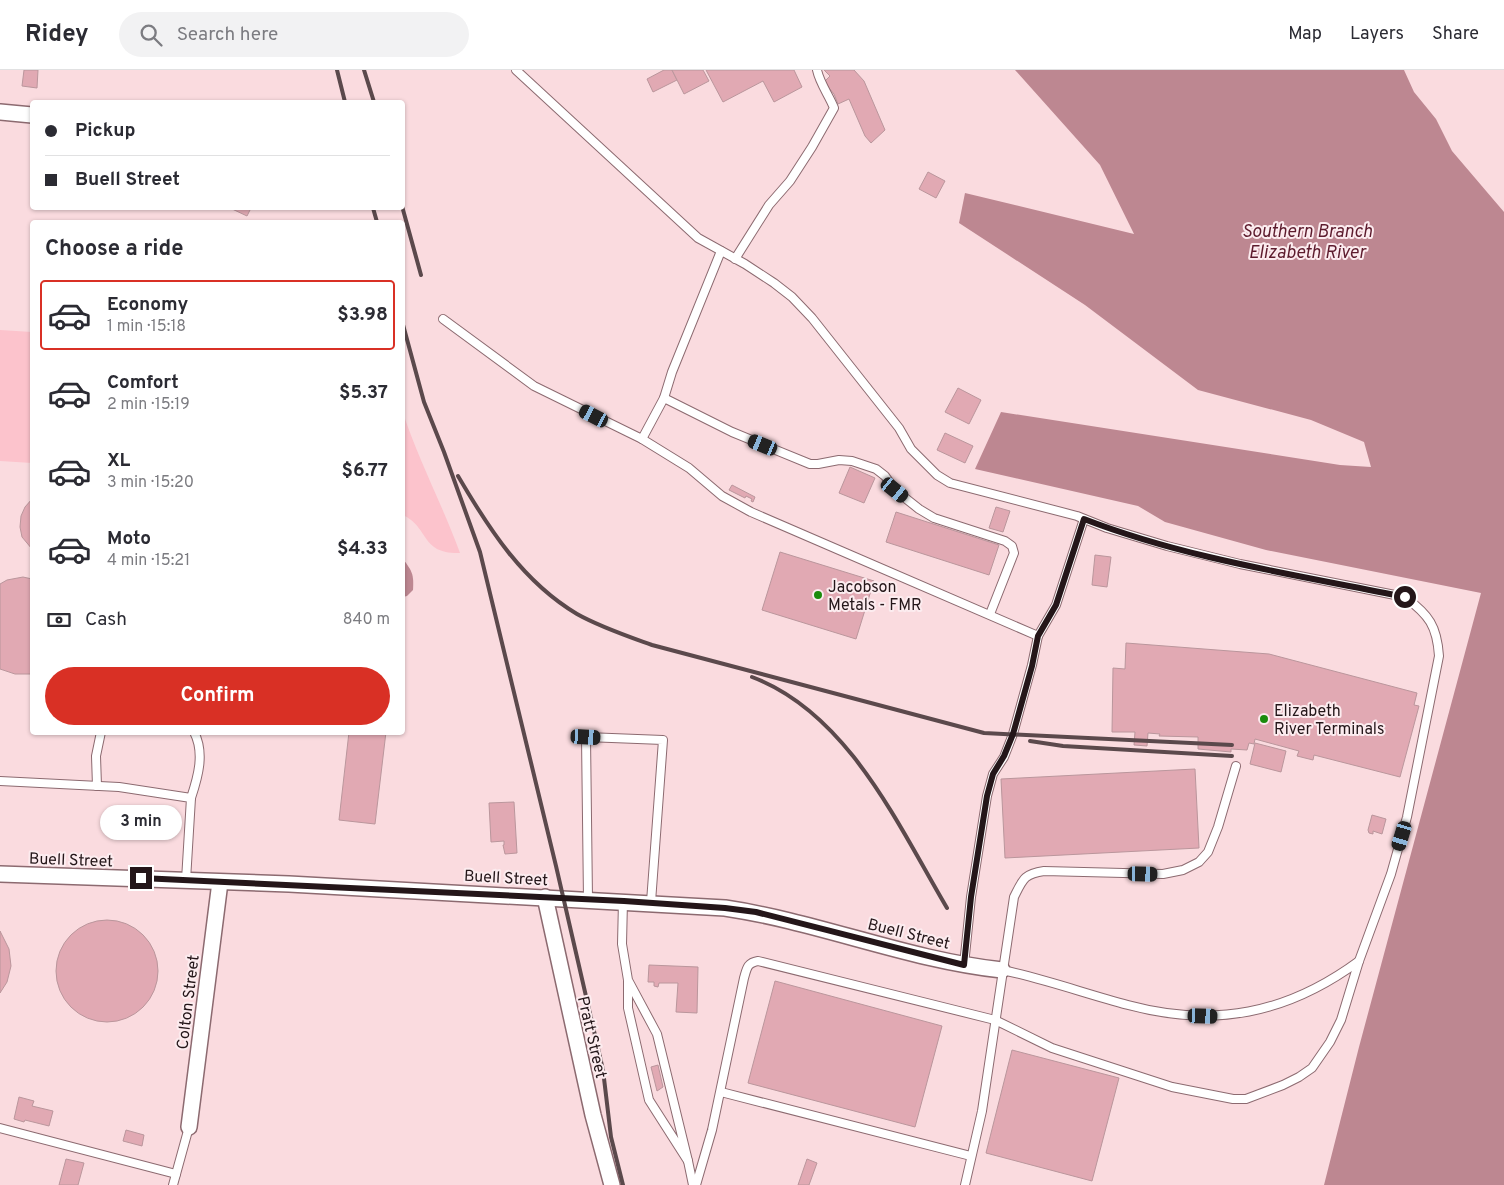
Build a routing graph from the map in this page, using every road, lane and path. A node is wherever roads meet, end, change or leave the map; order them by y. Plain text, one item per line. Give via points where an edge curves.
1 (516, 70) edge
2 (817, 70) edge
3 (0, 112) edge
4 (30, 115) edge
5 (721, 251) junction
6 (735, 259) junction
7 (443, 319) dead end
8 (664, 398) junction
9 (642, 439) junction
10 (1084, 519) junction
11 (990, 614) junction
12 (1038, 636) junction
13 (100, 735) edge
14 (195, 735) edge
15 (1236, 766) dead end
16 (0, 781) edge
17 (97, 786) junction
18 (191, 798) junction
19 (0, 874) edge
20 (186, 880) junction
21 (220, 882) junction
22 (545, 896) junction
23 (588, 899) junction
24 (624, 901) junction
25 (651, 902) junction
26 (1359, 961) junction
27 (964, 965) junction
28 (1002, 970) junction
29 (628, 980) junction
30 (996, 1020) junction
31 (721, 1092) junction
32 (189, 1127) joint
33 (0, 1128) edge
34 (971, 1156) junction
35 (688, 1160) junction
36 (176, 1174) junction
37 (173, 1185) edge
38 (612, 1185) edge
39 (695, 1185) edge
40 (965, 1185) edge

1 - 5 lane via 682,224
2 - 6 lane via 834,108 790,181 769,205
3 - 4 street
5 - 6 lane
5 - 8 lane
6 - 10 lane via 774,283 805,311 899,428 911,449 937,475 950,483
7 - 9 lane via 534,386
8 - 9 lane
8 - 11 lane via 732,432 810,464 840,460 876,469 895,490 934,518 1005,541 1012,546 1014,553
9 - 11 lane via 689,468 722,496 751,512
10 - 12 lane via 1056,605
10 - 26 lane via 1240,564 1405,597 1434,625 1439,656 1407,817 1391,874
11 - 12 lane
12 - 27 lane via 1013,734 993,774 987,796
13 - 17 lane via 96,756
14 - 18 lane via 198,776
15 - 28 lane via 1218,827 1208,852 1199,862 1183,870 1163,874 1044,871 1031,873 1023,879 1014,897
16 - 17 lane
17 - 18 lane
18 - 20 lane
19 - 20 street, Buell Street
20 - 21 street, Buell Street
21 - 22 street, Buell Street
21 - 32 street, Colton Street
22 - 23 street, Buell Street
22 - 38 street, Pratt Street via 593,1115
23 - 24 street, Buell Street
23 - 25 lane via 586,737 662,740
24 - 25 street, Buell Street
24 - 29 lane via 622,944
25 - 27 street, Buell Street via 756,912
26 - 28 lane via 1324,985 1300,996 1248,1012 1217,1016 1165,1013 1129,1006
26 - 30 lane via 1341,1020 1312,1068 1283,1085 1246,1098 1233,1099 1172,1087 1052,1048
27 - 28 street, Buell Street
28 - 30 lane
29 - 35 lane via 657,1034
29 - 35 lane via 628,1008 649,1100
30 - 31 lane via 752,962 747,966 744,978
30 - 34 lane via 982,1111
31 - 34 lane
31 - 39 lane
32 - 36 lane
33 - 36 lane
34 - 40 lane
35 - 39 lane
36 - 37 lane

